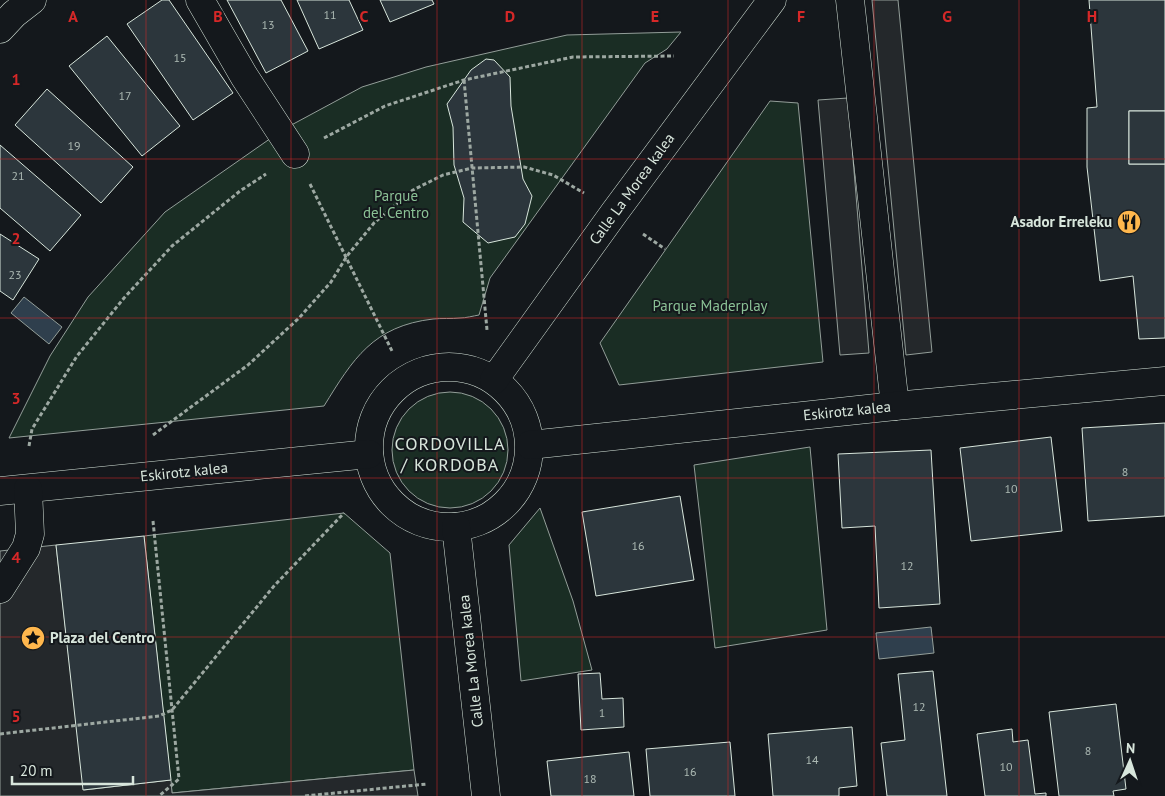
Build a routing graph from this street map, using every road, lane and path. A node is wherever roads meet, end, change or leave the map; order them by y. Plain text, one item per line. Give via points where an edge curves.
1 (32, 0) edge
2 (200, 0) edge
3 (772, 0) edge
4 (850, 0) edge
5 (0, 29) edge
6 (674, 56) dead end
7 (464, 80) junction
8 (295, 154) junction
9 (472, 168) junction
10 (614, 214) junction
11 (665, 249) dead end
12 (347, 256) junction
13 (487, 331) dead end
14 (392, 351) dead end
15 (494, 380) junction
16 (1165, 381) edge
17 (895, 406) junction
18 (153, 435) dead end
19 (530, 445) junction
20 (30, 446) dead end
21 (369, 454) junction
22 (28, 489) junction
23 (0, 491) edge
24 (344, 512) dead end
25 (153, 521) dead end
26 (456, 526) junction
27 (0, 589) edge
28 (172, 710) junction
29 (0, 734) edge
30 (427, 784) dead end
31 (159, 796) edge
32 (305, 796) edge
33 (486, 796) edge

1 - 5 street
2 - 8 street
3 - 10 street, Calle La Morea kalea
4 - 17 street
6 - 7 path via 573,57
7 - 8 path via 385,106
7 - 9 path
8 - 12 path
8 - 20 path via 240,191 172,246 124,298 77,356 32,429
9 - 10 path via 524,167 553,174
9 - 12 path via 443,176 413,190 374,223
9 - 13 path
10 - 11 path
10 - 15 street, Calle La Morea kalea
12 - 14 path
12 - 18 path via 331,282 299,318 248,365
15 - 19 street via 513,398 525,420
15 - 21 street via 471,370 445,366 420,372 398,385 381,405 371,428
16 - 17 street, Eskirotz kalea
17 - 19 street, Eskirotz kalea
19 - 26 street via 526,468 512,497 501,509 480,520
21 - 22 street, Eskirotz kalea
21 - 26 street via 376,478 389,499 408,515 432,525
22 - 23 street, Eskirotz kalea
22 - 27 street via 30,534 26,548
24 - 28 path via 274,586
25 - 28 path
26 - 33 street, Calle La Morea kalea
28 - 29 path via 159,716
28 - 31 path via 179,779
30 - 32 path

